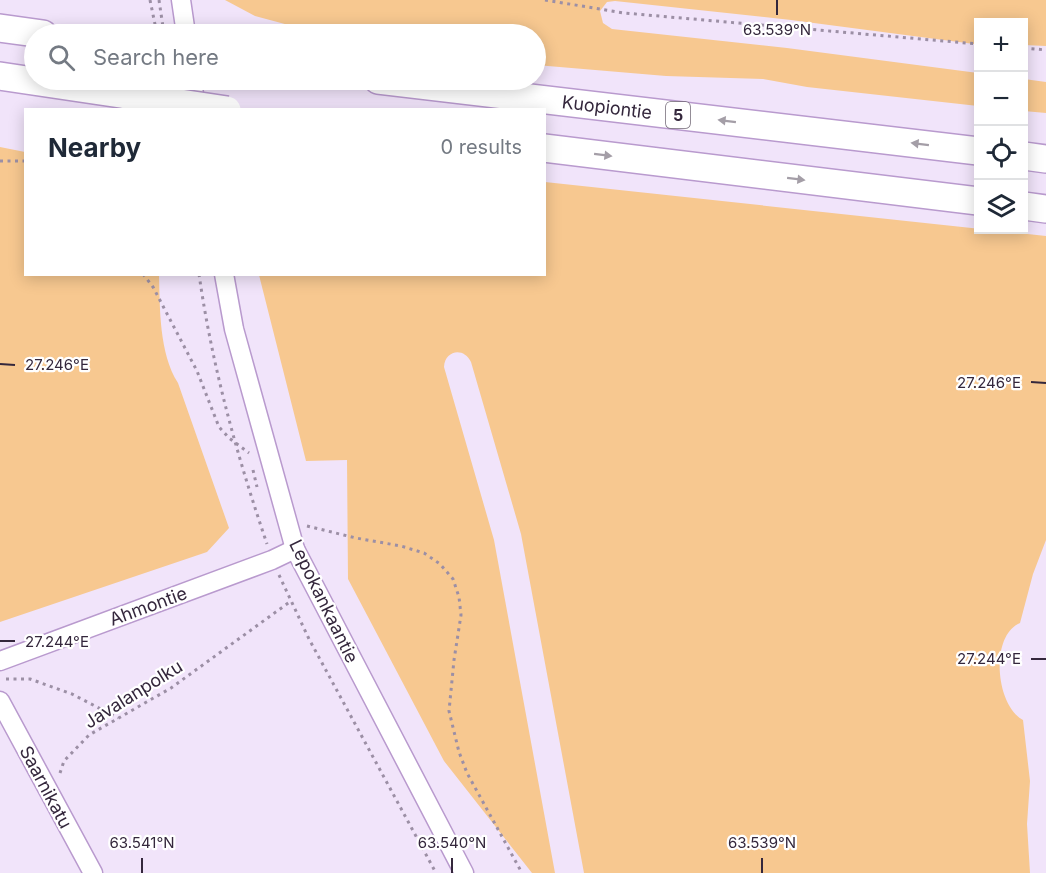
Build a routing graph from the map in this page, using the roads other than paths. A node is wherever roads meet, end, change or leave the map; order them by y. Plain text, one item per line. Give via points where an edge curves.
1 (181, 0) edge
2 (185, 24) edge
3 (0, 28) edge
4 (24, 31) edge
5 (0, 76) edge
6 (24, 80) edge
7 (94, 90) edge
8 (193, 90) edge
9 (463, 90) edge
10 (196, 108) edge
11 (214, 108) edge
12 (546, 148) edge
13 (974, 151) edge
14 (1028, 157) edge
15 (1046, 159) edge
16 (974, 201) edge
17 (1028, 207) edge
18 (1046, 209) edge
19 (224, 276) edge
20 (295, 549) junction
21 (0, 661) edge
22 (0, 701) edge
23 (93, 873) edge
24 (464, 873) edge

1 - 2 street
3 - 4 highway
5 - 6 highway, bridge
7 - 11 highway, bridge
8 - 10 street
13 -> 9 highway, Kuopiontie / 5
12 -> 16 highway
14 - 15 highway
17 - 18 highway
19 - 20 street, Lepokankaantie via 234,329
20 - 21 street, Ahmontie
20 - 24 street, Lepokankaantie
22 - 23 street, Saarnikatu

